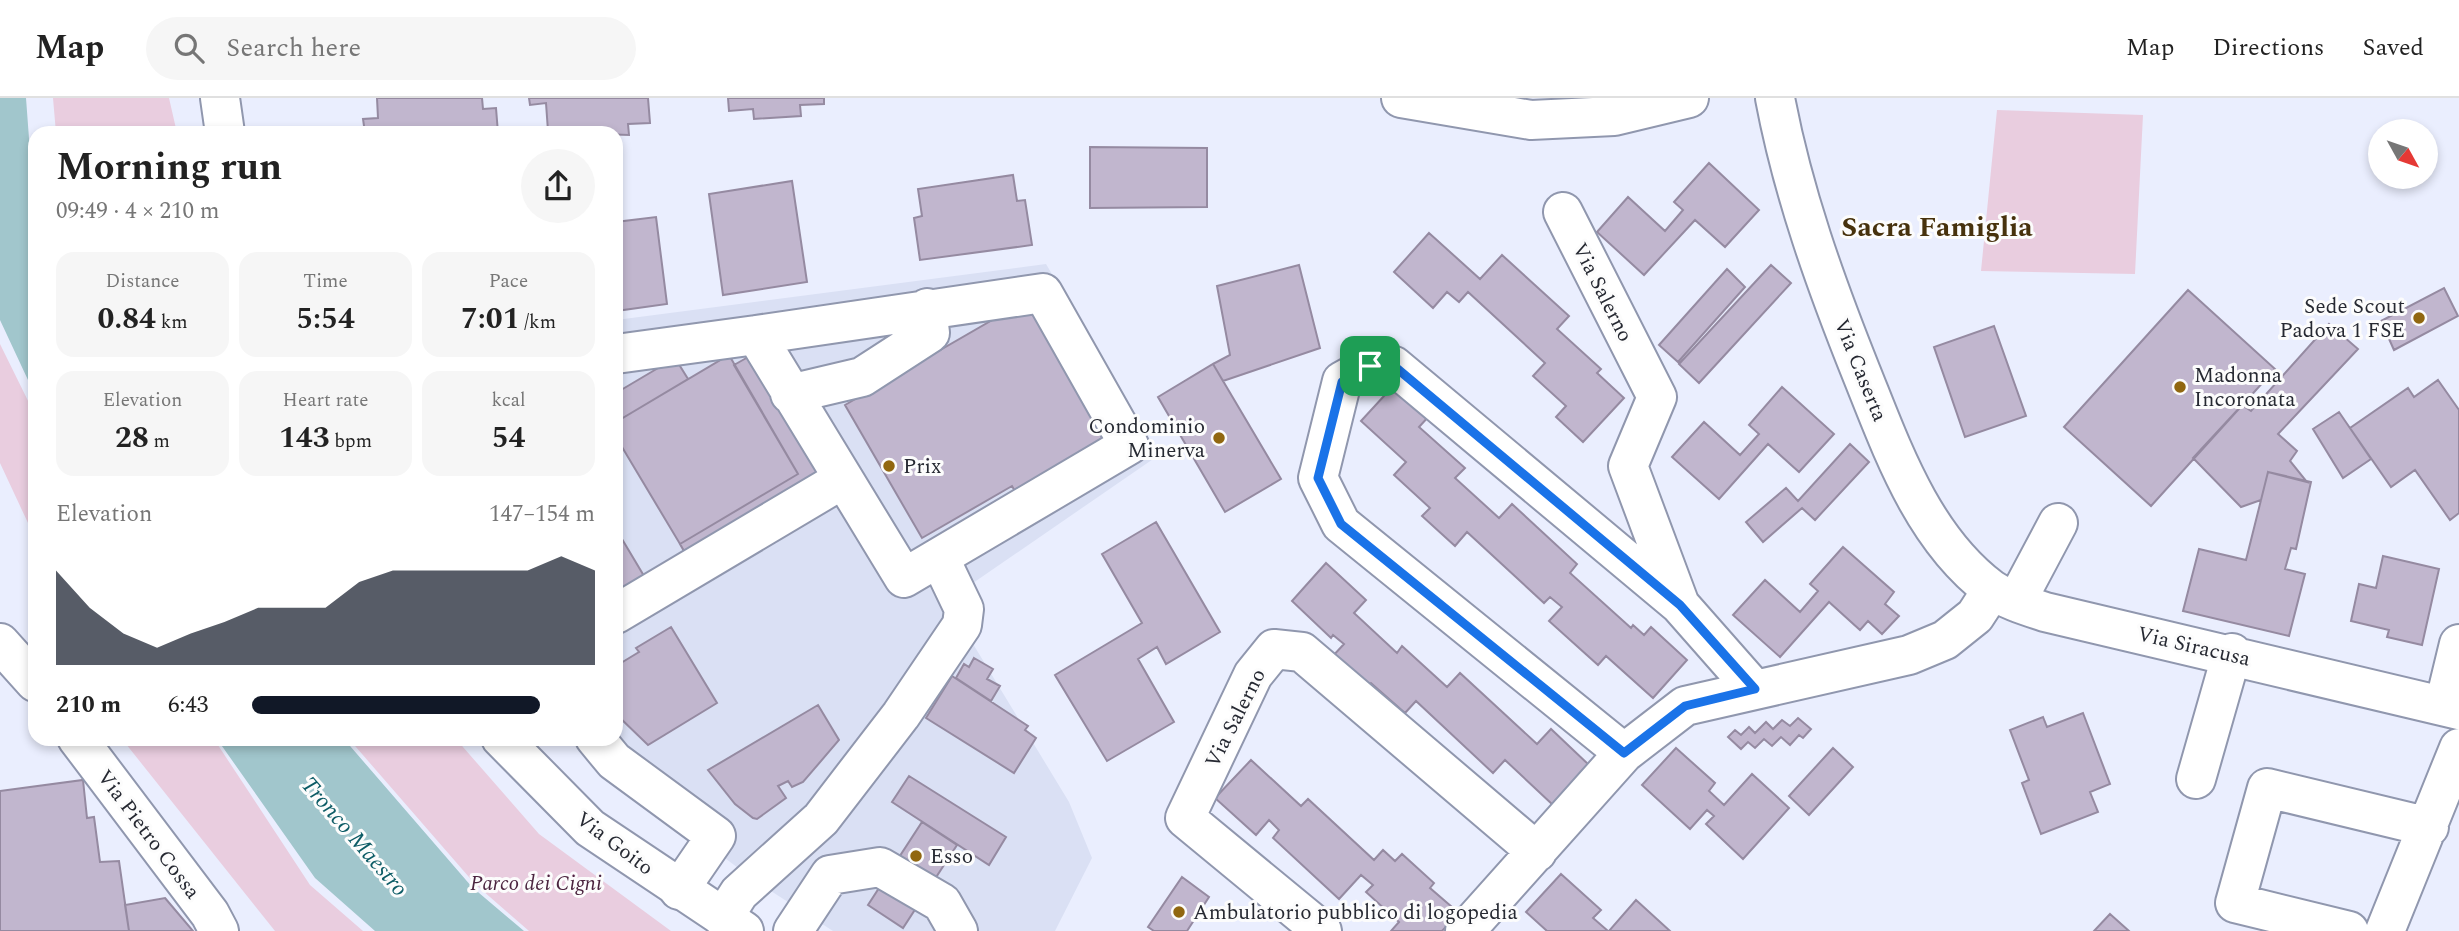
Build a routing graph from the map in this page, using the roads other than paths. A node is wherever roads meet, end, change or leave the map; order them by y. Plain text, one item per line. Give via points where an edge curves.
1 (220, 98) edge
2 (1401, 98) edge
3 (1689, 98) edge
4 (1775, 98) edge
5 (224, 126) edge
6 (1563, 212) dead end
7 (928, 308) junction
8 (756, 335) junction
9 (623, 353) edge
10 (790, 394) junction
11 (842, 479) junction
12 (2058, 523) dead end
13 (940, 559) junction
14 (2004, 596) junction
15 (1680, 605) junction
16 (623, 610) edge
17 (0, 643) edge
18 (2459, 644) edge
19 (2232, 653) junction
20 (28, 674) edge
21 (1755, 689) junction
22 (2452, 708) edge
23 (83, 746) edge
24 (509, 746) edge
25 (602, 746) edge
26 (2459, 748) edge
27 (1624, 753) junction
28 (2196, 779) dead end
29 (2429, 827) junction
30 (1537, 852) junction
31 (679, 890) junction
32 (733, 925) edge
33 (219, 931) edge
34 (793, 931) edge
35 (958, 931) edge
36 (1322, 931) edge
37 (1465, 931) edge
38 (2349, 931) edge
39 (2385, 931) edge

1 - 5 street
2 - 3 street via 1531,120 1614,116
4 - 14 street, Via Caserta via 1791,178 1824,279 1893,452 1938,531 1965,565
6 - 15 street, Via Salerno via 1657,397 1628,466
7 - 8 street
7 - 10 street via 930,333 862,377
7 - 13 street via 1043,293 1129,445
8 - 9 street
8 - 10 street
10 - 11 street
11 - 13 street via 904,578
11 - 16 street
12 - 14 street
13 - 32 street via 964,609 962,625 901,715 821,819 739,893
14 - 19 street, Via Siracusa via 2057,615
14 - 21 street via 1945,640 1909,655
15 - 21 street, Via Salerno
15 - 27 street, Via Salerno via 1394,366 1370,366 1342,382 1318,478 1341,524
17 - 20 street
18 - 22 street
19 - 22 street, Via Siracusa
19 - 28 street
21 - 27 street via 1685,706
23 - 33 street, Via Pietro Cossa
24 - 31 street, Via Goito via 590,828
25 - 31 street via 614,761 716,836
26 - 29 street
27 - 30 street
29 - 38 street via 2267,788 2235,903
29 - 39 street
30 - 36 street, Via Salerno via 1302,652 1275,649 1253,675 1185,818
30 - 37 street
31 - 32 street, Via Goito
34 - 35 street via 830,875 880,867 943,903

